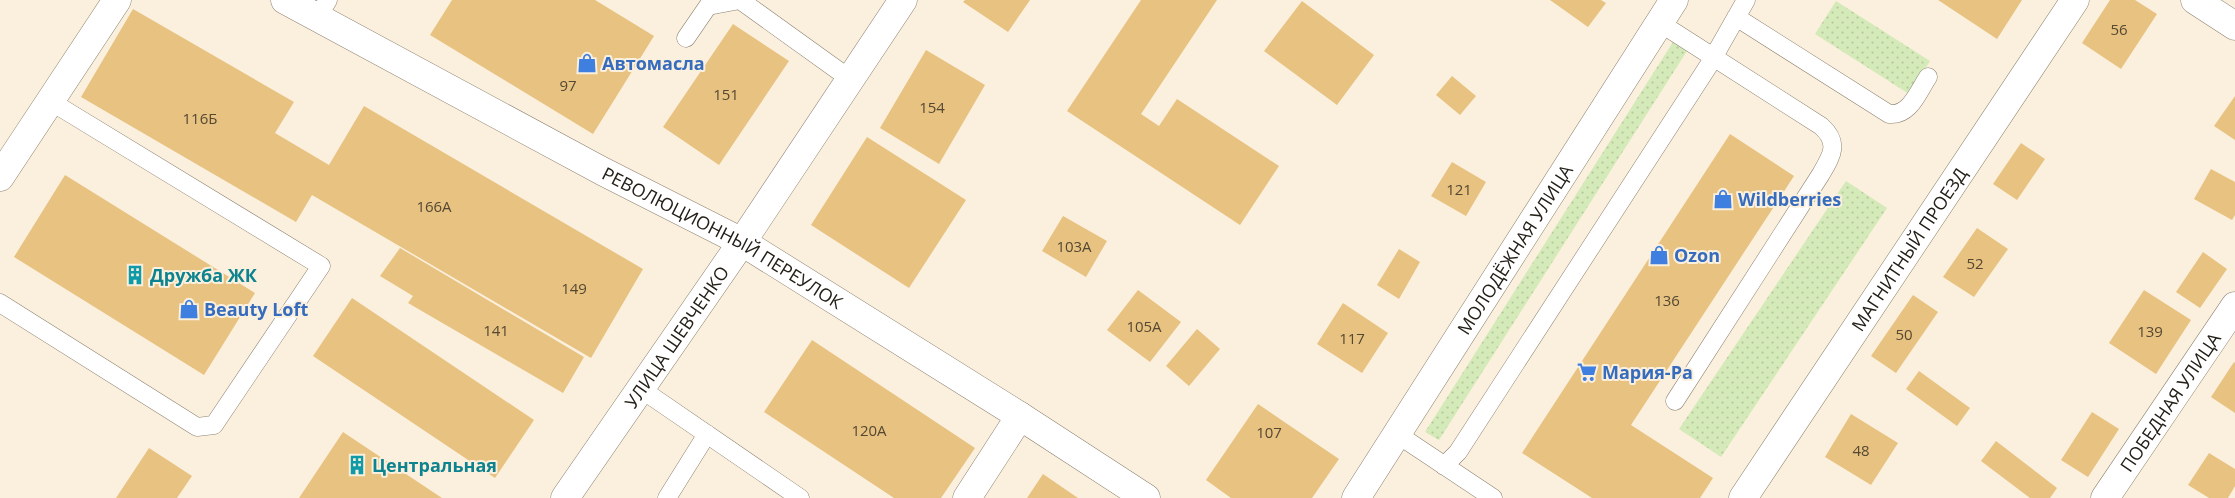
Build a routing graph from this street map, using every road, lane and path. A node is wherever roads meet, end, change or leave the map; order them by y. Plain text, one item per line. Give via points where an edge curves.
1 (117, 0) edge
2 (285, 0) edge
3 (903, 0) edge
4 (1674, 0) edge
5 (1746, 0) edge
6 (2076, 0) edge
7 (2195, 0) edge
8 (322, 9) edge
9 (1736, 17) junction
10 (1660, 23) junction
11 (2235, 26) edge
12 (686, 38) dead end
13 (1713, 56) junction
14 (1928, 77) dead end
15 (850, 79) junction
16 (50, 101) junction
17 (0, 177) edge
18 (742, 242) junction
19 (0, 303) edge
20 (2235, 306) edge
21 (641, 389) junction
22 (1676, 401) dead end
23 (1020, 416) junction
24 (707, 434) junction
25 (1397, 434) junction
26 (1444, 466) junction
27 (565, 498) edge
28 (667, 498) edge
29 (800, 498) edge
30 (967, 498) edge
31 (1146, 498) edge
32 (1356, 498) edge
33 (1493, 498) edge
34 (1743, 498) edge
35 (2105, 498) edge

1 - 16 street
2 - 8 street, РЕВОЛЮЦИОННЫЙ ПЕРЕУЛОК
3 - 15 street, УЛИЦА ШЕВЧЕНКО
4 - 10 street, МОЛОДЁЖНАЯ УЛИЦА
5 - 9 lane
6 - 34 street, МАГНИТНЫЙ ПРОЕЗД
7 - 11 street
8 - 18 street, РЕВОЛЮЦИОННЫЙ ПЕРЕУЛОК via 602,171
9 - 13 lane
9 - 14 lane via 1889,114 1908,107
10 - 13 lane
10 - 25 street, МОЛОДЁЖНАЯ УЛИЦА
12 - 15 lane via 708,6 740,0
13 - 22 lane via 1821,126 1828,132 1833,149 1821,174
13 - 26 lane via 1458,452
15 - 18 street, УЛИЦА ШЕВЧЕНКО
16 - 17 street
16 - 19 lane via 321,266 214,424 197,427
18 - 21 street, УЛИЦА ШЕВЧЕНКО
18 - 23 street, РЕВОЛЮЦИОННЫЙ ПЕРЕУЛОК
20 - 35 street, ПОБЕДНАЯ УЛИЦА
21 - 24 lane
21 - 27 street, УЛИЦА ШЕВЧЕНКО
23 - 30 street
23 - 31 street, РЕВОЛЮЦИОННЫЙ ПЕРЕУЛОК
24 - 28 lane
24 - 29 lane
25 - 26 lane
25 - 32 street, МОЛОДЁЖНАЯ УЛИЦА
26 - 33 lane

